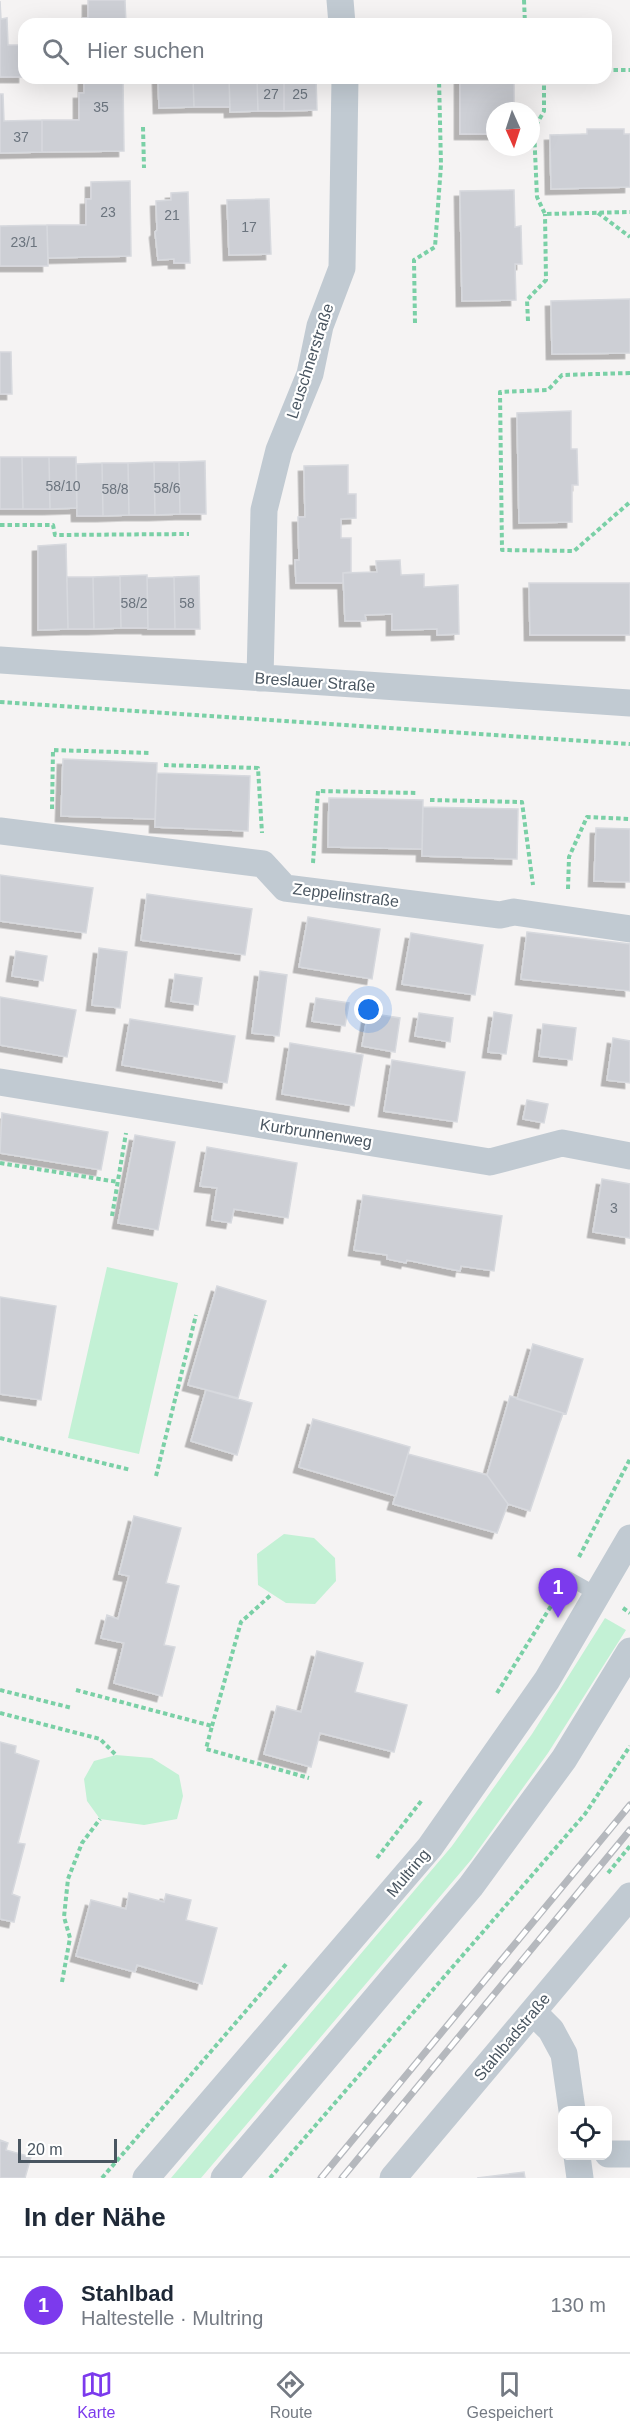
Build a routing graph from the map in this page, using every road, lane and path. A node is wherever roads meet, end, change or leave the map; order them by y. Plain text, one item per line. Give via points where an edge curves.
1 (340, 0) edge
2 (524, 0) edge
3 (342, 18) edge
4 (525, 18) edge
5 (612, 70) edge
6 (630, 70) edge
7 (345, 84) edge
8 (439, 84) edge
9 (544, 84) edge
10 (143, 128) dead end
11 (144, 168) dead end
12 (630, 212) edge
13 (598, 213) junction
14 (545, 214) junction
15 (630, 237) edge
16 (528, 321) dead end
17 (415, 323) dead end
18 (630, 373) edge
19 (630, 502) edge
20 (0, 525) edge
21 (189, 534) dead end
22 (0, 660) edge
23 (260, 678) junction
24 (0, 702) edge
25 (630, 703) edge
26 (630, 744) edge
27 (151, 753) dead end
28 (165, 765) dead end
29 (418, 793) dead end
30 (430, 800) dead end
31 (630, 819) edge
32 (0, 831) edge
33 (51, 837) junction
34 (263, 864) junction
35 (311, 891) junction
36 (538, 915) junction
37 (567, 920) junction
38 (630, 929) edge
39 (0, 1082) edge
40 (132, 1103) junction
41 (630, 1156) edge
42 (0, 1163) edge
43 (118, 1182) junction
44 (112, 1216) dead end
45 (196, 1315) dead end
46 (0, 1438) edge
47 (630, 1459) edge
48 (131, 1470) dead end
49 (156, 1476) dead end
50 (630, 1538) edge
51 (568, 1578) junction
52 (272, 1594) dead end
53 (598, 1595) junction
54 (630, 1651) edge
55 (0, 1690) edge
56 (76, 1690) dead end
57 (495, 1698) dead end
58 (72, 1707) dead end
59 (0, 1713) edge
60 (212, 1726) junction
61 (630, 1746) edge
62 (116, 1755) dead end
63 (309, 1778) dead end
64 (426, 1796) dead end
65 (100, 1819) dead end
66 (630, 1846) edge
67 (373, 1863) dead end
68 (604, 1877) dead end
69 (630, 1896) edge
70 (292, 1957) dead end
71 (62, 1982) dead end
72 (533, 2012) junction
73 (571, 2106) edge
74 (612, 2154) edge
75 (630, 2154) edge
76 (578, 2160) edge
77 (102, 2178) edge
78 (146, 2178) edge
79 (224, 2178) edge
80 (270, 2178) edge
81 (393, 2178) edge
82 (580, 2178) edge

1 - 3 street
2 - 4 path
5 - 6 path
7 - 23 street, Leuschnerstraße via 342,268 320,326 310,374 279,450 264,510
8 - 17 path via 441,165 435,247 414,260
9 - 14 path via 544,111 534,129 537,197
10 - 11 path
12 - 13 path
13 - 14 path
13 - 15 path
14 - 16 path via 546,280 527,300
18 - 19 path via 562,375 548,390 500,392 502,550 574,551
20 - 21 path via 53,525 55,535
22 - 23 street, Breslauer Straße
23 - 25 street, Breslauer Straße
24 - 26 path
27 - 33 path via 53,750
28 - 34 path via 258,768
29 - 35 path via 318,791
30 - 36 path via 522,802
31 - 37 path via 587,817 569,858
32 - 33 street
33 - 34 street
34 - 35 street, Zeppelinstraße via 285,888
35 - 36 street, Zeppelinstraße via 500,915
36 - 37 street, Zeppelinstraße
37 - 38 street, Zeppelinstraße
39 - 40 street, Kurbrunnenweg
40 - 41 street, Kurbrunnenweg via 490,1162 562,1143
40 - 43 path
42 - 43 path
43 - 44 path
45 - 49 path
46 - 48 path
47 - 51 path
50 - 53 street, Multring
51 - 53 lane
51 - 57 path
52 - 60 path via 241,1622
53 - 78 street, Multring via 548,1680 430,1847
54 - 79 street via 564,1759 471,1886
55 - 58 path
56 - 60 path
59 - 62 path via 100,1739
60 - 63 path via 206,1749
61 - 80 path via 585,1814
64 - 67 path
65 - 71 path via 82,1843 68,1879 64,1917 70,1938
66 - 68 path
69 - 72 street, Stahlbadstraße
70 - 77 path
72 - 73 street via 551,2030 564,2054
72 - 81 street, Stahlbadstraße
74 - 75 street
76 - 82 street

